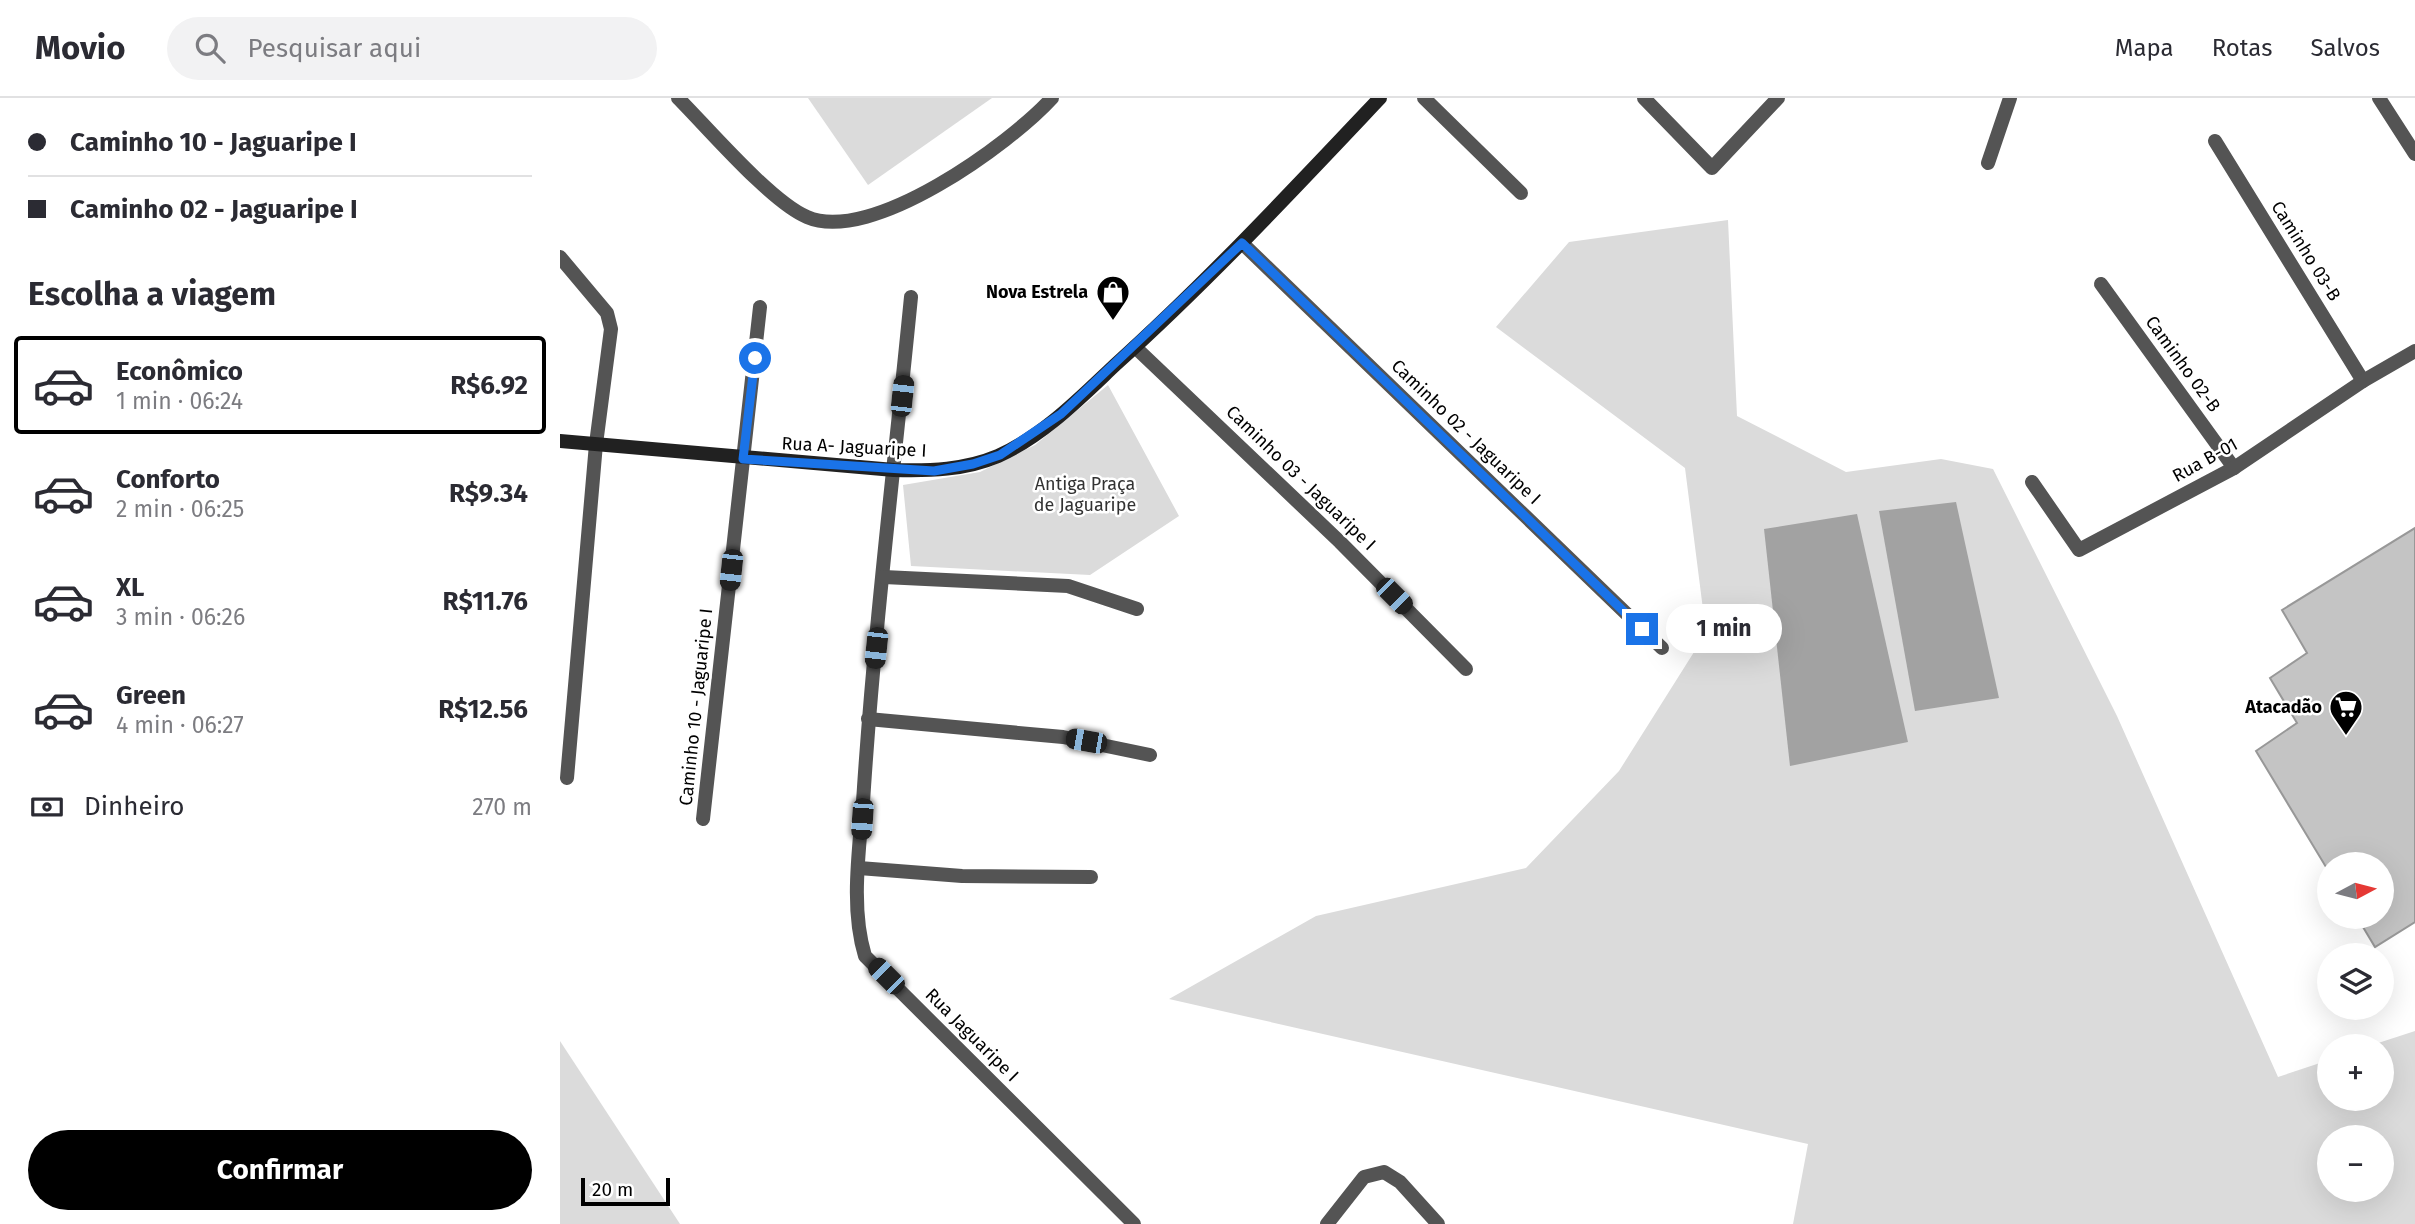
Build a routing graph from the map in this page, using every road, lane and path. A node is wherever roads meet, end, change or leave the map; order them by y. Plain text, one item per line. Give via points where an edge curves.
1 (678, 98) edge
2 (1052, 98) edge
3 (1380, 98) edge
4 (1424, 98) edge
5 (1644, 98) edge
6 (1779, 98) edge
7 (2010, 98) edge
8 (2379, 98) edge
9 (2216, 141) dead end
10 (2415, 154) edge
11 (1988, 163) dead end
12 (1521, 193) dead end
13 (1242, 243) junction
14 (560, 257) edge
15 (2101, 284) dead end
16 (911, 297) dead end
17 (761, 307) dead end
18 (1135, 347) junction
19 (2415, 351) edge
20 (2363, 381) junction
21 (560, 441) edge
22 (596, 444) junction
23 (743, 459) junction
24 (2234, 468) junction
25 (894, 470) junction
26 (2032, 482) dead end
27 (884, 576) junction
28 (1137, 609) dead end
29 (1662, 648) dead end
30 (1466, 669) dead end
31 (869, 719) junction
32 (1150, 755) dead end
33 (567, 778) dead end
34 (703, 819) dead end
35 (859, 868) junction
36 (1091, 877) dead end
37 (1134, 1224) edge
38 (1326, 1224) edge
39 (1438, 1224) edge

1 - 2 street via 749,170 806,217 831,223 865,219 907,202 981,157 1035,117
3 - 13 main road, Rua A- Jaguaripe I
4 - 12 street
5 - 6 street via 1712,168
7 - 11 street
8 - 10 street
9 - 20 street, Caminho 03-B
13 - 18 main road, Rua A- Jaguaripe I
13 - 29 street, Caminho 02 - Jaguaripe I
14 - 22 street via 607,313 611,329
15 - 24 street, Caminho 02-B
16 - 25 street, Rua Jaguaripe I
17 - 23 street, Caminho 10 - Jaguaripe I
18 - 25 main road, Rua A- Jaguaripe I via 1061,414 1000,455 934,471
18 - 30 street, Caminho 03 - Jaguaripe I
19 - 20 street, Rua B-01
20 - 24 street, Rua B-01
21 - 22 main road, Rua A- Jaguaripe I
22 - 23 main road, Rua A- Jaguaripe I
22 - 33 street
23 - 25 main road, Rua A- Jaguaripe I
23 - 34 street, Caminho 10 - Jaguaripe I
24 - 26 street, Rua B-01 via 2079,550
25 - 27 street, Rua Jaguaripe I
27 - 28 street via 1068,586
27 - 31 street, Rua Jaguaripe I
31 - 32 street via 1063,737
31 - 35 street, Rua Jaguaripe I
35 - 36 street via 962,876
35 - 37 street, Rua Jaguaripe I via 860,940 865,956
38 - 39 street via 1364,1177 1384,1172 1401,1182

